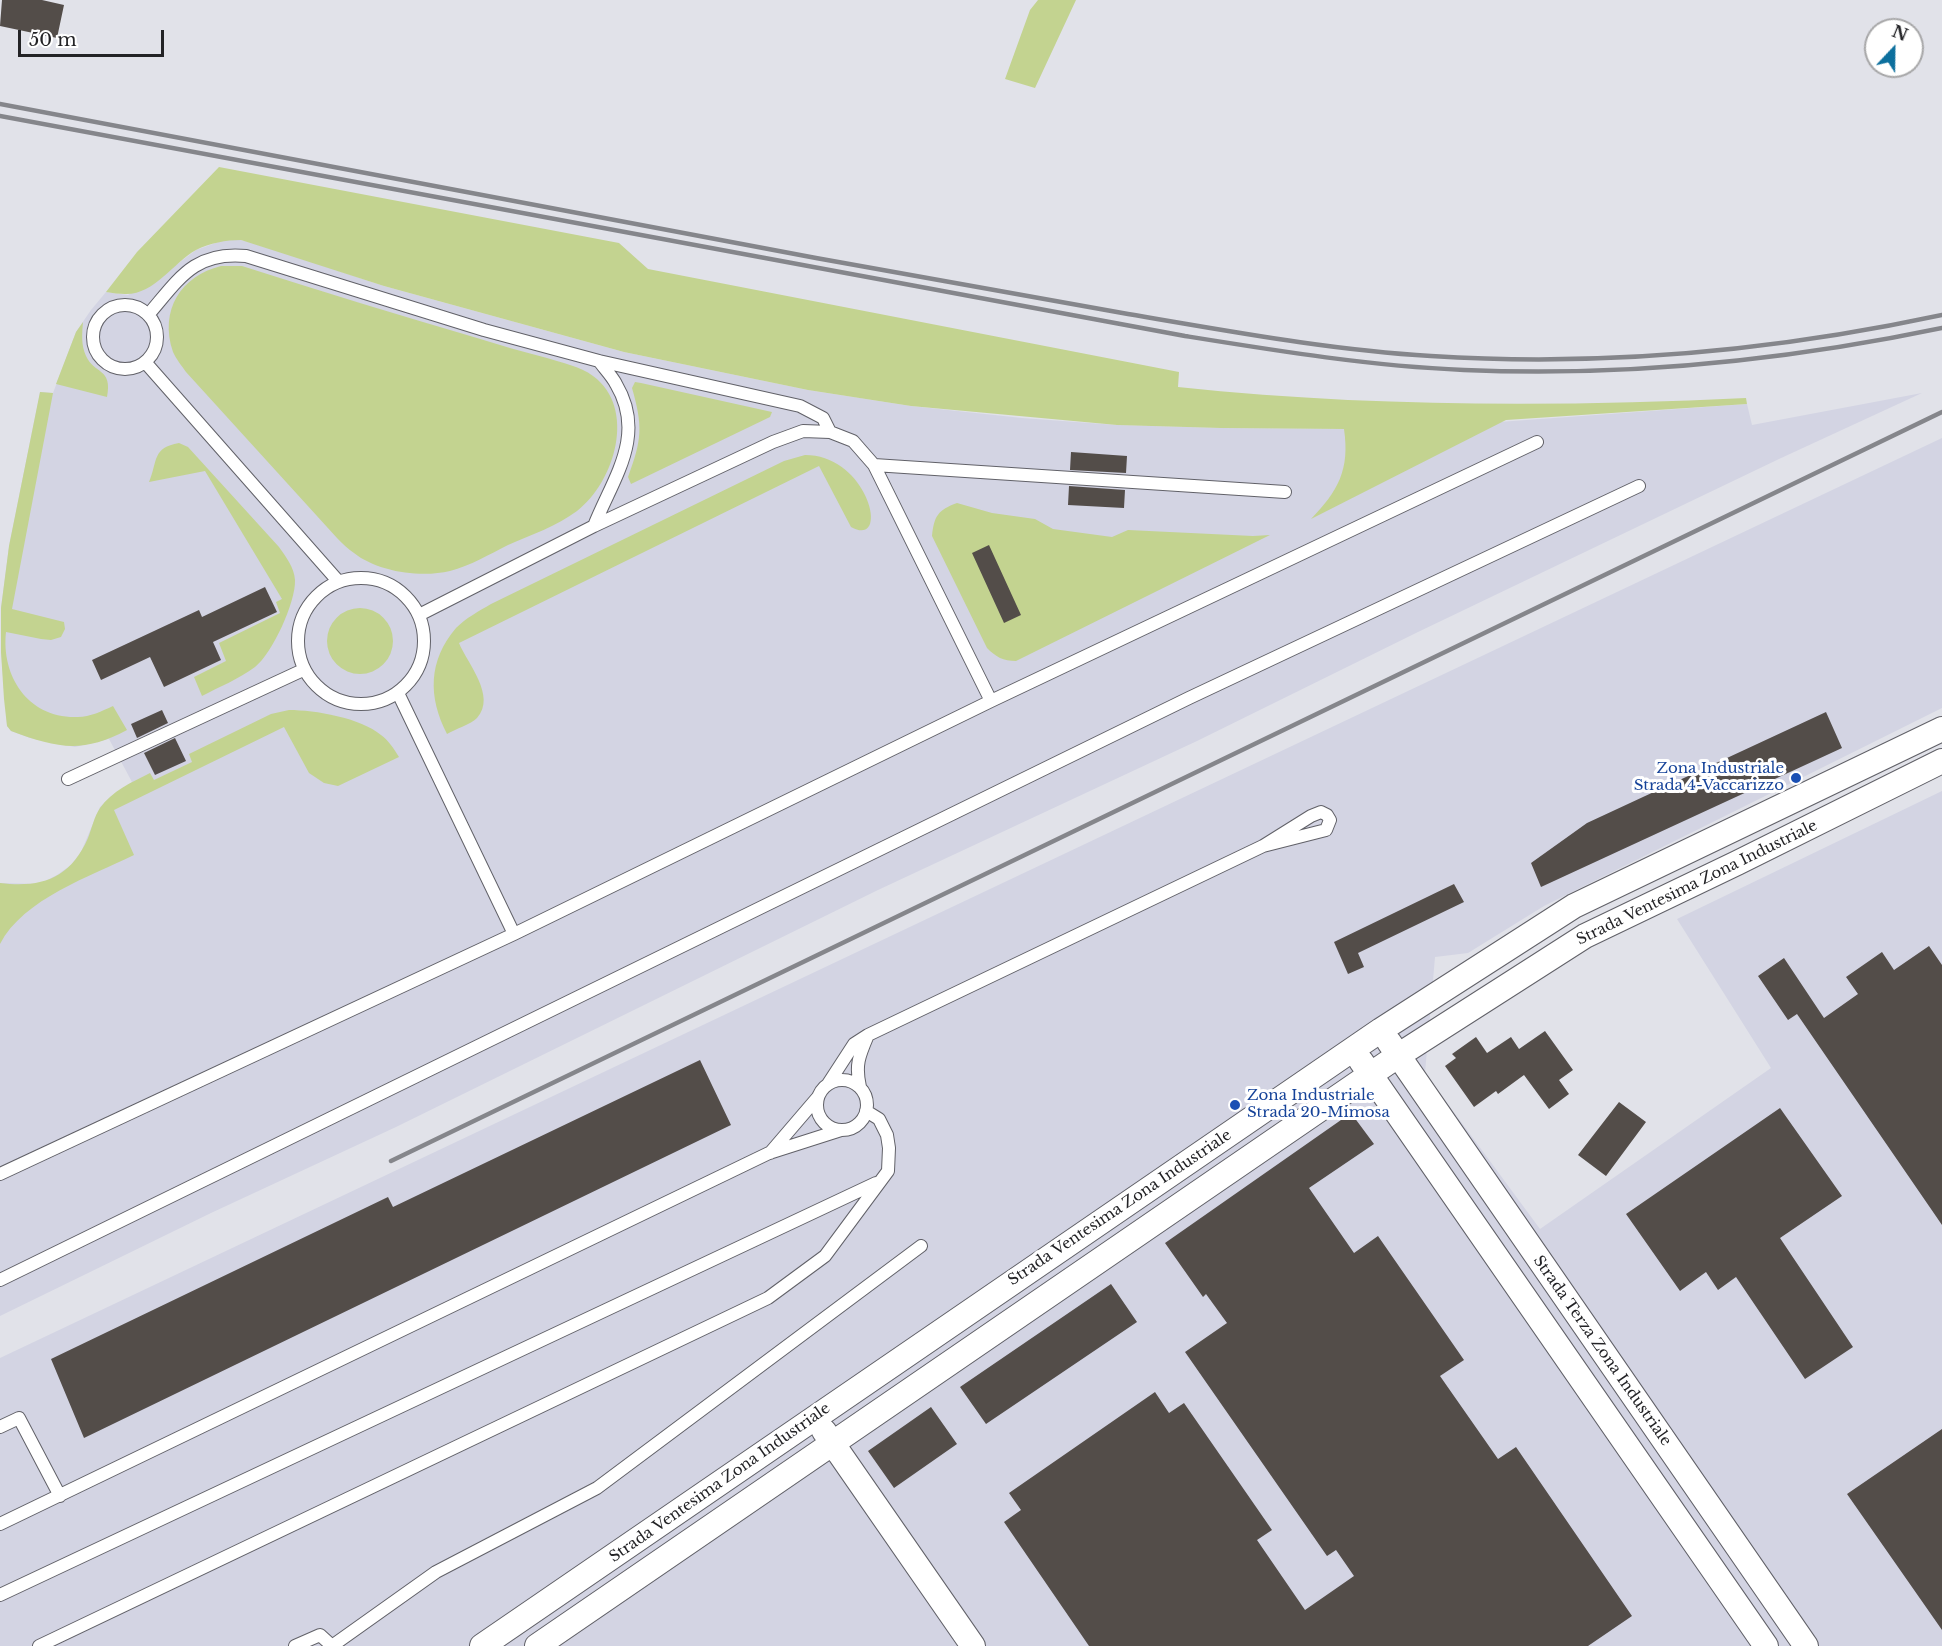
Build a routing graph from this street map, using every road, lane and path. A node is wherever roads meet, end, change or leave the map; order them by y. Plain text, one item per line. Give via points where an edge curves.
1 (148, 315) junction
2 (599, 361) junction
3 (145, 362) junction
4 (830, 432) junction
5 (1537, 442) dead end
6 (874, 465) junction
7 (1640, 486) dead end
8 (1285, 492) dead end
9 (594, 526) junction
10 (338, 581) junction
11 (420, 615) junction
12 (303, 670) junction
13 (398, 693) junction
14 (991, 701) junction
15 (1941, 731) edge
16 (1942, 761) edge
17 (68, 779) dead end
18 (1721, 835) junction
19 (1263, 846) junction
20 (1737, 863) junction
21 (514, 934) junction
22 (1381, 1030) junction
23 (868, 1035) junction
24 (1353, 1049) junction
25 (1399, 1055) junction
26 (1371, 1074) junction
27 (828, 1084) junction
28 (860, 1087) junction
29 (818, 1097) junction
30 (866, 1111) junction
31 (841, 1130) junction
32 (1231, 1133) junction
33 (1452, 1134) junction
34 (1425, 1151) junction
35 (769, 1154) junction
36 (1248, 1158) junction
37 (0, 1174) edge
38 (880, 1181) junction
39 (1112, 1214) junction
40 (1129, 1240) junction
41 (921, 1246) dead end
42 (0, 1280) edge
43 (1557, 1286) junction
44 (1531, 1304) junction
45 (814, 1417) junction
46 (0, 1427) edge
47 (832, 1444) junction
48 (60, 1496) junction
49 (0, 1524) edge
50 (0, 1595) edge
51 (39, 1646) edge
52 (295, 1646) edge
53 (482, 1646) edge
54 (537, 1646) edge
55 (973, 1646) edge
56 (1766, 1646) edge
57 (1806, 1646) edge

1 - 2 lane via 175,283 198,264 215,256 246,256 484,330
1 - 3 lane via 157,339
1 - 3 lane via 134,306 117,306 103,313 94,327 93,344 100,358 114,367 130,369
2 - 4 lane via 800,406 823,418
2 - 9 lane via 616,383 629,426 620,472
3 - 10 lane
4 - 6 lane via 853,441
4 - 9 lane via 803,431 773,442
5 - 14 lane
6 - 8 lane
6 - 14 lane
7 - 42 lane via 1189,698
9 - 11 lane
10 - 11 lane via 362,577 386,582 406,596
10 - 12 lane via 315,595 301,617 296,644
11 - 13 lane via 423,658 413,678
12 - 13 lane via 316,687 334,699 356,705 378,703
12 - 17 lane
13 - 21 lane
14 - 21 lane
15 - 18 street, Strada Ventesima Zona Industriale
16 - 20 street, Strada Ventesima Zona Industriale
18 - 20 street
18 - 22 street, Strada Ventesima Zona Industriale via 1574,906
19 - 19 lane via 1326,830 1330,820 1321,812
19 - 23 lane
20 - 25 street, Strada Ventesima Zona Industriale via 1585,936
21 - 37 lane
22 - 24 street, Strada Ventesima Zona Industriale
22 - 25 street, Strada Terza Zona Industriale
23 - 27 lane via 854,1044
23 - 28 lane via 858,1058
24 - 26 street, Strada Terza Zona Industriale
24 - 32 street, Strada Ventesima Zona Industriale
25 - 26 street, Strada Ventesima Zona Industriale
25 - 33 street, Strada Terza Zona Industriale
26 - 34 street, Strada Terza Zona Industriale
26 - 36 street, Strada Ventesima Zona Industriale
27 - 28 lane via 844,1080
27 - 29 lane
28 - 30 lane
29 - 31 lane via 819,1115 824,1123
29 - 35 lane
30 - 31 lane via 857,1125
30 - 38 lane via 879,1119 887,1136 888,1171
31 - 35 lane
32 - 36 street
32 - 39 street, Strada Ventesima Zona Industriale
33 - 34 street
33 - 43 street, Strada Terza Zona Industriale
34 - 44 street, Strada Terza Zona Industriale
35 - 48 lane
36 - 40 street, Strada Ventesima Zona Industriale
38 - 50 lane
38 - 51 lane via 825,1256 768,1298
39 - 40 street
39 - 45 street, Strada Ventesima Zona Industriale
40 - 47 street, Strada Ventesima Zona Industriale
41 - 52 lane via 597,1488 436,1572 332,1646 320,1635
43 - 44 street
43 - 57 street, Strada Terza Zona Industriale
44 - 56 street, Strada Terza Zona Industriale
45 - 47 street
45 - 53 street, Strada Ventesima Zona Industriale
46 - 48 lane via 19,1418
47 - 54 street, Strada Ventesima Zona Industriale
47 - 55 street
48 - 49 lane

